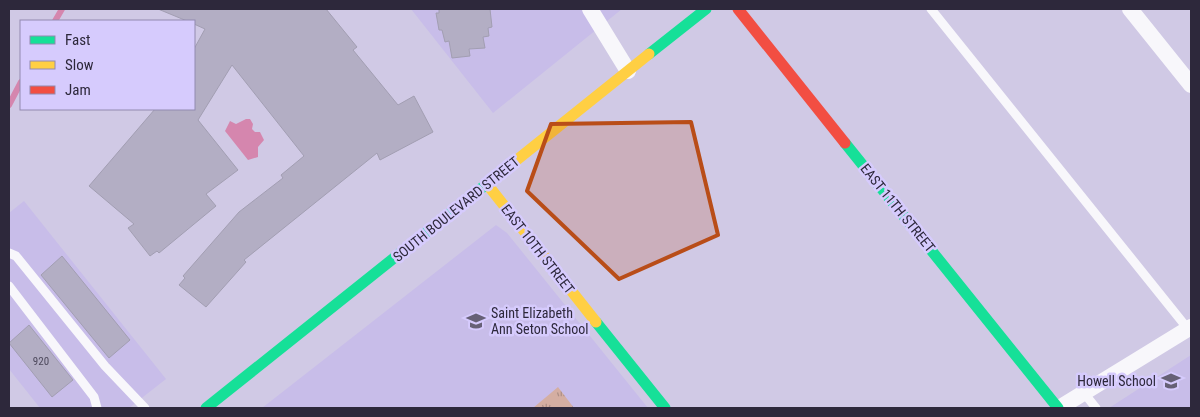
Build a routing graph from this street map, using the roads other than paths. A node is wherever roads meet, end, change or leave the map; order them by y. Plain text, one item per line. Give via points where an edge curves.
1 (590, 9) edge
2 (706, 9) edge
3 (738, 9) edge
4 (931, 9) edge
5 (1130, 9) edge
6 (628, 71) junction
7 (1191, 85) edge
8 (487, 184) junction
9 (9, 253) edge
10 (9, 286) edge
11 (1190, 328) edge
12 (1084, 393) junction
13 (97, 408) edge
14 (145, 408) edge
15 (206, 408) edge
16 (665, 408) edge
17 (1059, 408) edge
18 (1096, 408) edge

1 - 6 street
2 - 6 street, SOUTH BOULEVARD STREET
3 - 17 street, EAST 11TH STREET
4 - 11 lane
5 - 7 street
6 - 8 street, SOUTH BOULEVARD STREET
8 - 15 street, SOUTH BOULEVARD STREET
8 - 16 street, EAST 10TH STREET
9 - 14 lane via 16,256 105,366
10 - 13 lane via 94,397
11 - 12 street
12 - 17 street
12 - 18 lane

